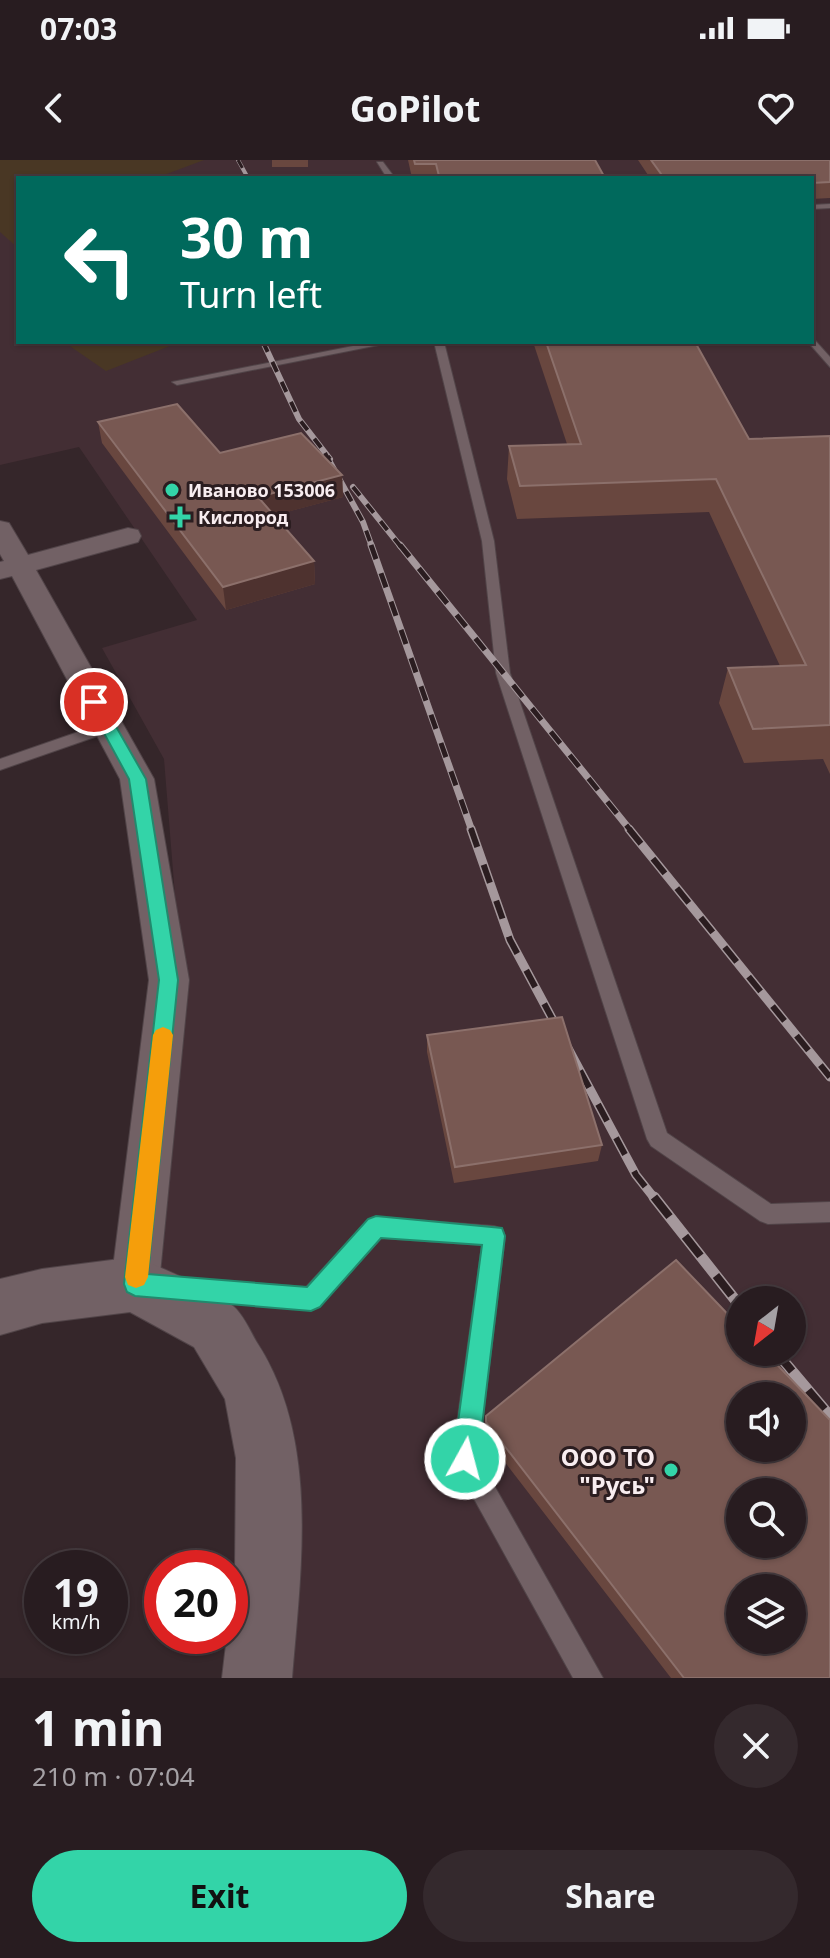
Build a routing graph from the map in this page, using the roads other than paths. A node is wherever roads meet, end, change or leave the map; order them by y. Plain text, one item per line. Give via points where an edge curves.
1 (380, 164) dead end
2 (389, 176) edge
3 (814, 343) edge
4 (378, 344) edge
5 (439, 344) edge
6 (830, 364) edge
7 (177, 382) dead end
8 (0, 529) edge
9 (128, 536) dead end
10 (10, 568) edge
11 (107, 727) junction
12 (0, 765) edge
13 (830, 1212) edge
14 (135, 1284) junction
15 (0, 1307) edge
16 (257, 1678) edge
17 (589, 1678) edge

1 - 2 lane
3 - 6 lane
4 - 7 lane
5 - 13 lane via 488,541 503,673 658,1139 768,1214
8 - 10 street
9 - 10 street
10 - 11 street
11 - 12 lane
11 - 14 street via 137,779 169,980
14 - 15 main road
14 - 16 main road via 214,1327 253,1389 267,1458 268,1572
14 - 17 lane via 311,1299 376,1227 494,1236 465,1459

